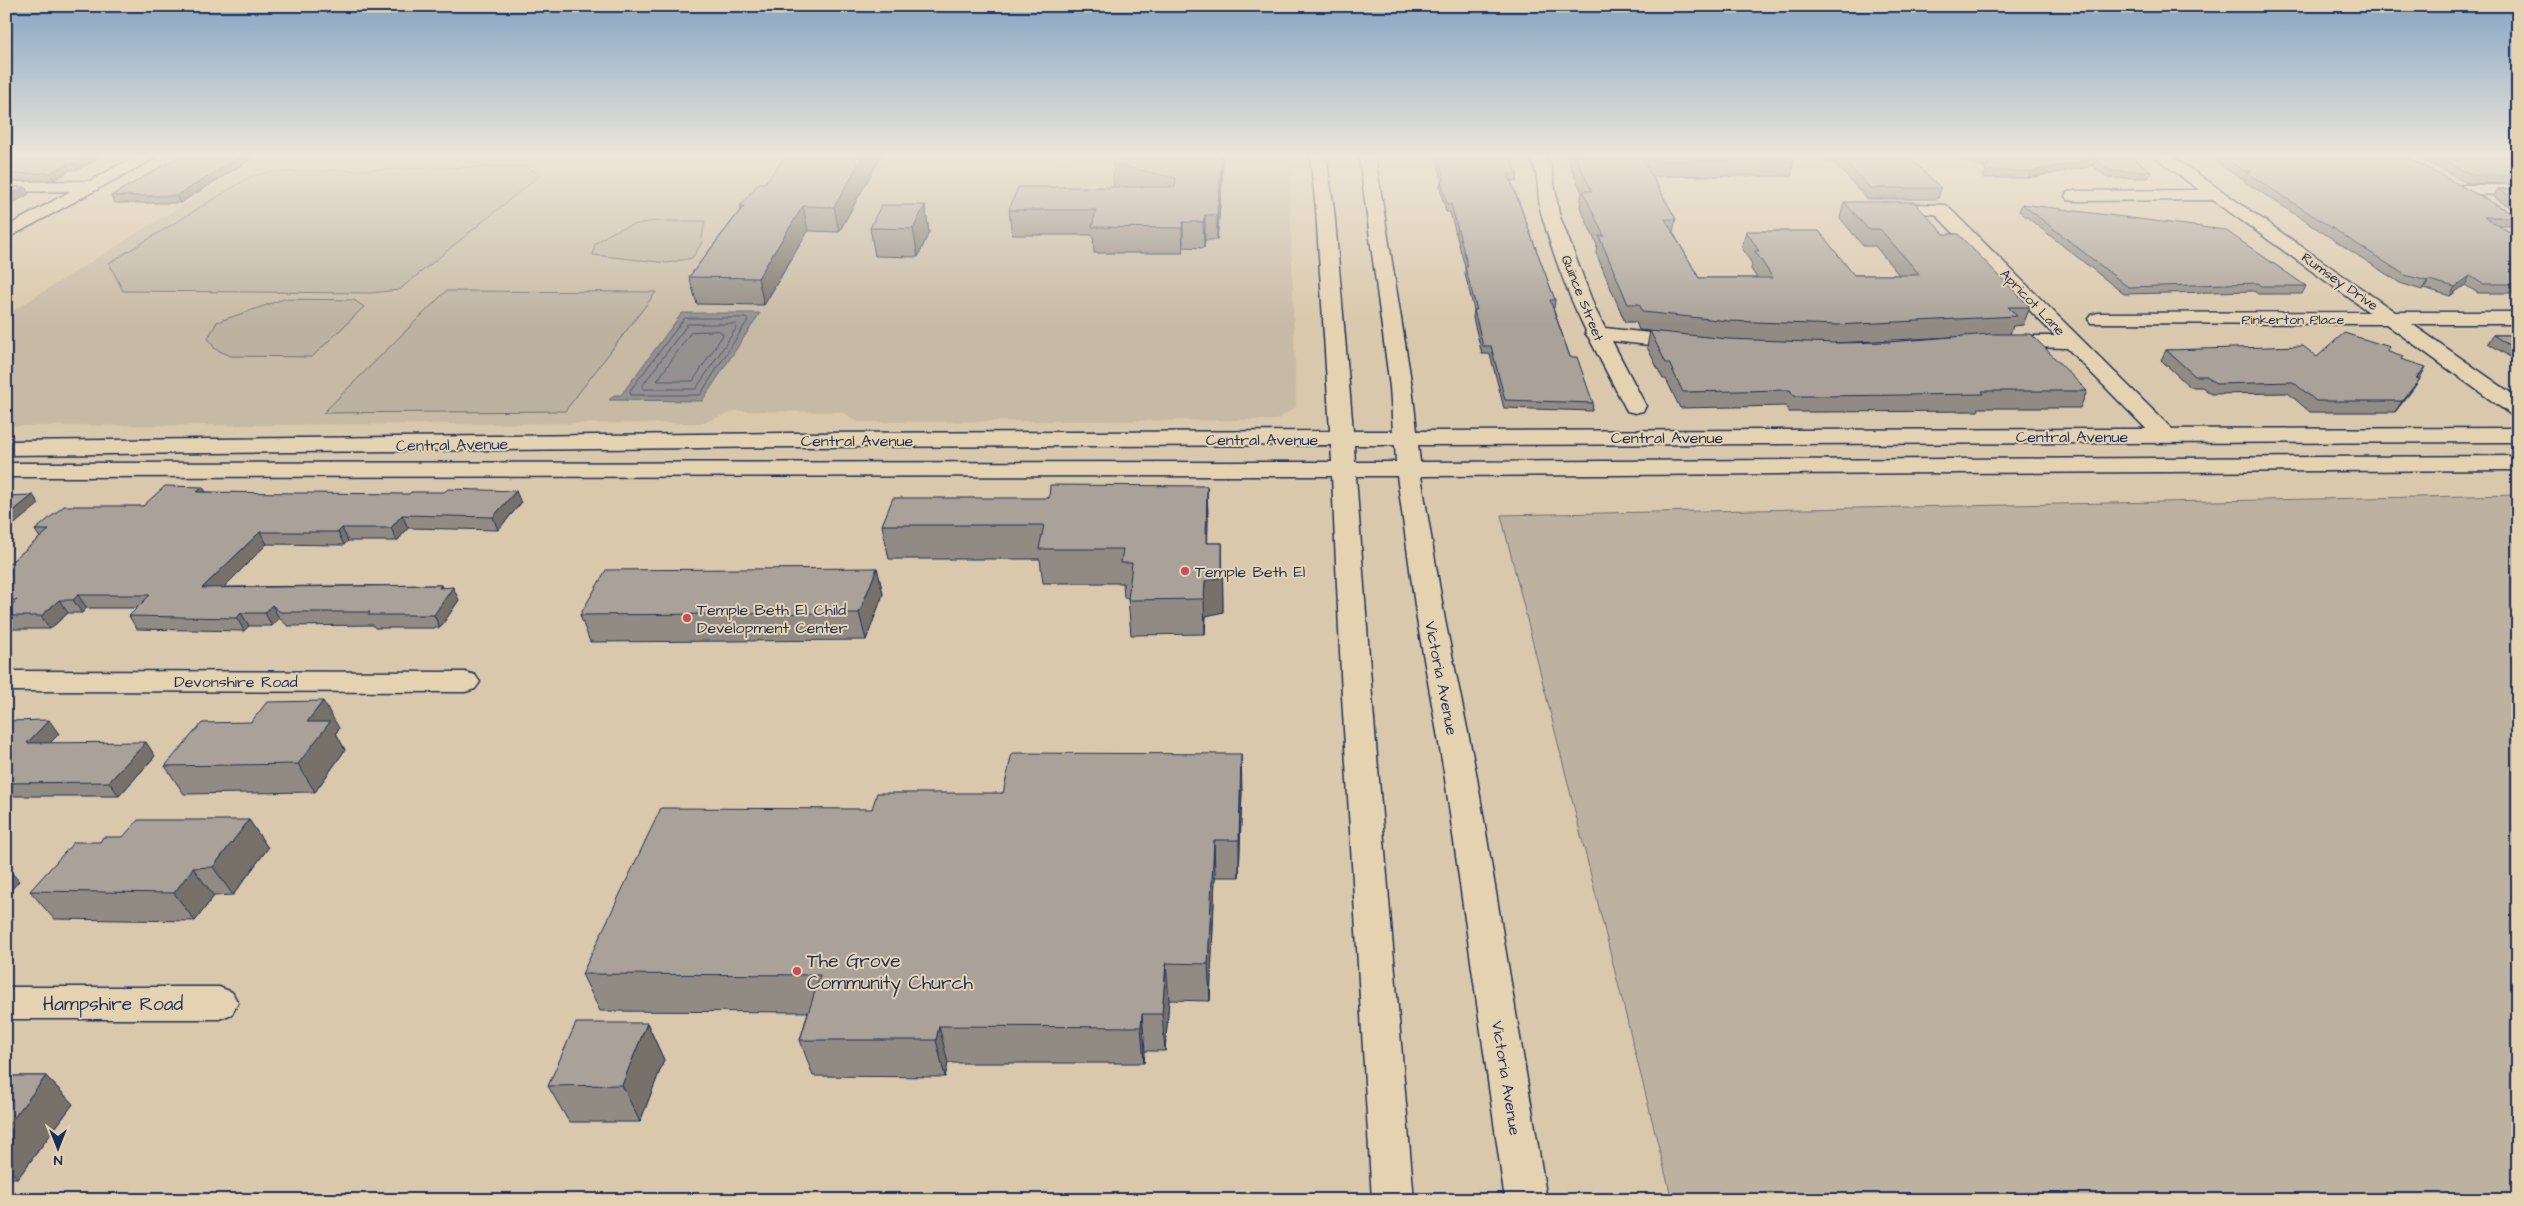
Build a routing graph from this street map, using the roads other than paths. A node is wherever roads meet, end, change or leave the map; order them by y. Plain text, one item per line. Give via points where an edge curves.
1 (44, 212) edge
2 (1325, 212) edge
3 (1375, 212) edge
4 (1550, 212) edge
5 (1943, 212) edge
6 (2243, 212) edge
7 (6, 234) edge
8 (2518, 318) edge
9 (2098, 319) dead end
10 (2393, 319) junction
11 (1596, 333) junction
12 (1983, 342) edge
13 (2072, 342) junction
14 (1704, 344) edge
15 (1635, 406) dead end
16 (2518, 409) edge
17 (2165, 435) junction
18 (2518, 435) edge
19 (1404, 439) junction
20 (6, 448) edge
21 (1342, 454) junction
22 (2518, 463) edge
23 (1407, 469) junction
24 (6, 470) edge
25 (6, 681) edge
26 (465, 682) dead end
27 (6, 1003) edge
28 (219, 1003) dead end
29 (1393, 1200) edge
30 (1526, 1200) edge

1 - 7 main road
2 - 21 main road
3 - 19 main road, Victoria Avenue via 1401,387
4 - 11 main road, Quince Street
5 - 13 main road, Apricot Lane
6 - 10 main road, Rumsey Drive
8 - 10 main road, Pinkerton Place
9 - 10 main road, Pinkerton Place
10 - 16 main road, Rumsey Drive
11 - 14 main road
11 - 15 main road, Quince Street
12 - 13 main road
13 - 17 main road, Apricot Lane
17 - 18 main road, Central Avenue
17 - 19 main road, Central Avenue
19 - 21 main road, Central Avenue
19 - 23 main road, Victoria Avenue
20 - 21 main road, Central Avenue via 792,440
21 - 23 main road, Central Avenue
21 - 24 main road, Central Avenue via 719,468
21 - 29 main road
22 - 23 main road, Central Avenue
23 - 30 main road, Victoria Avenue via 1460,772
25 - 26 main road, Devonshire Road
27 - 28 main road, Hampshire Road

